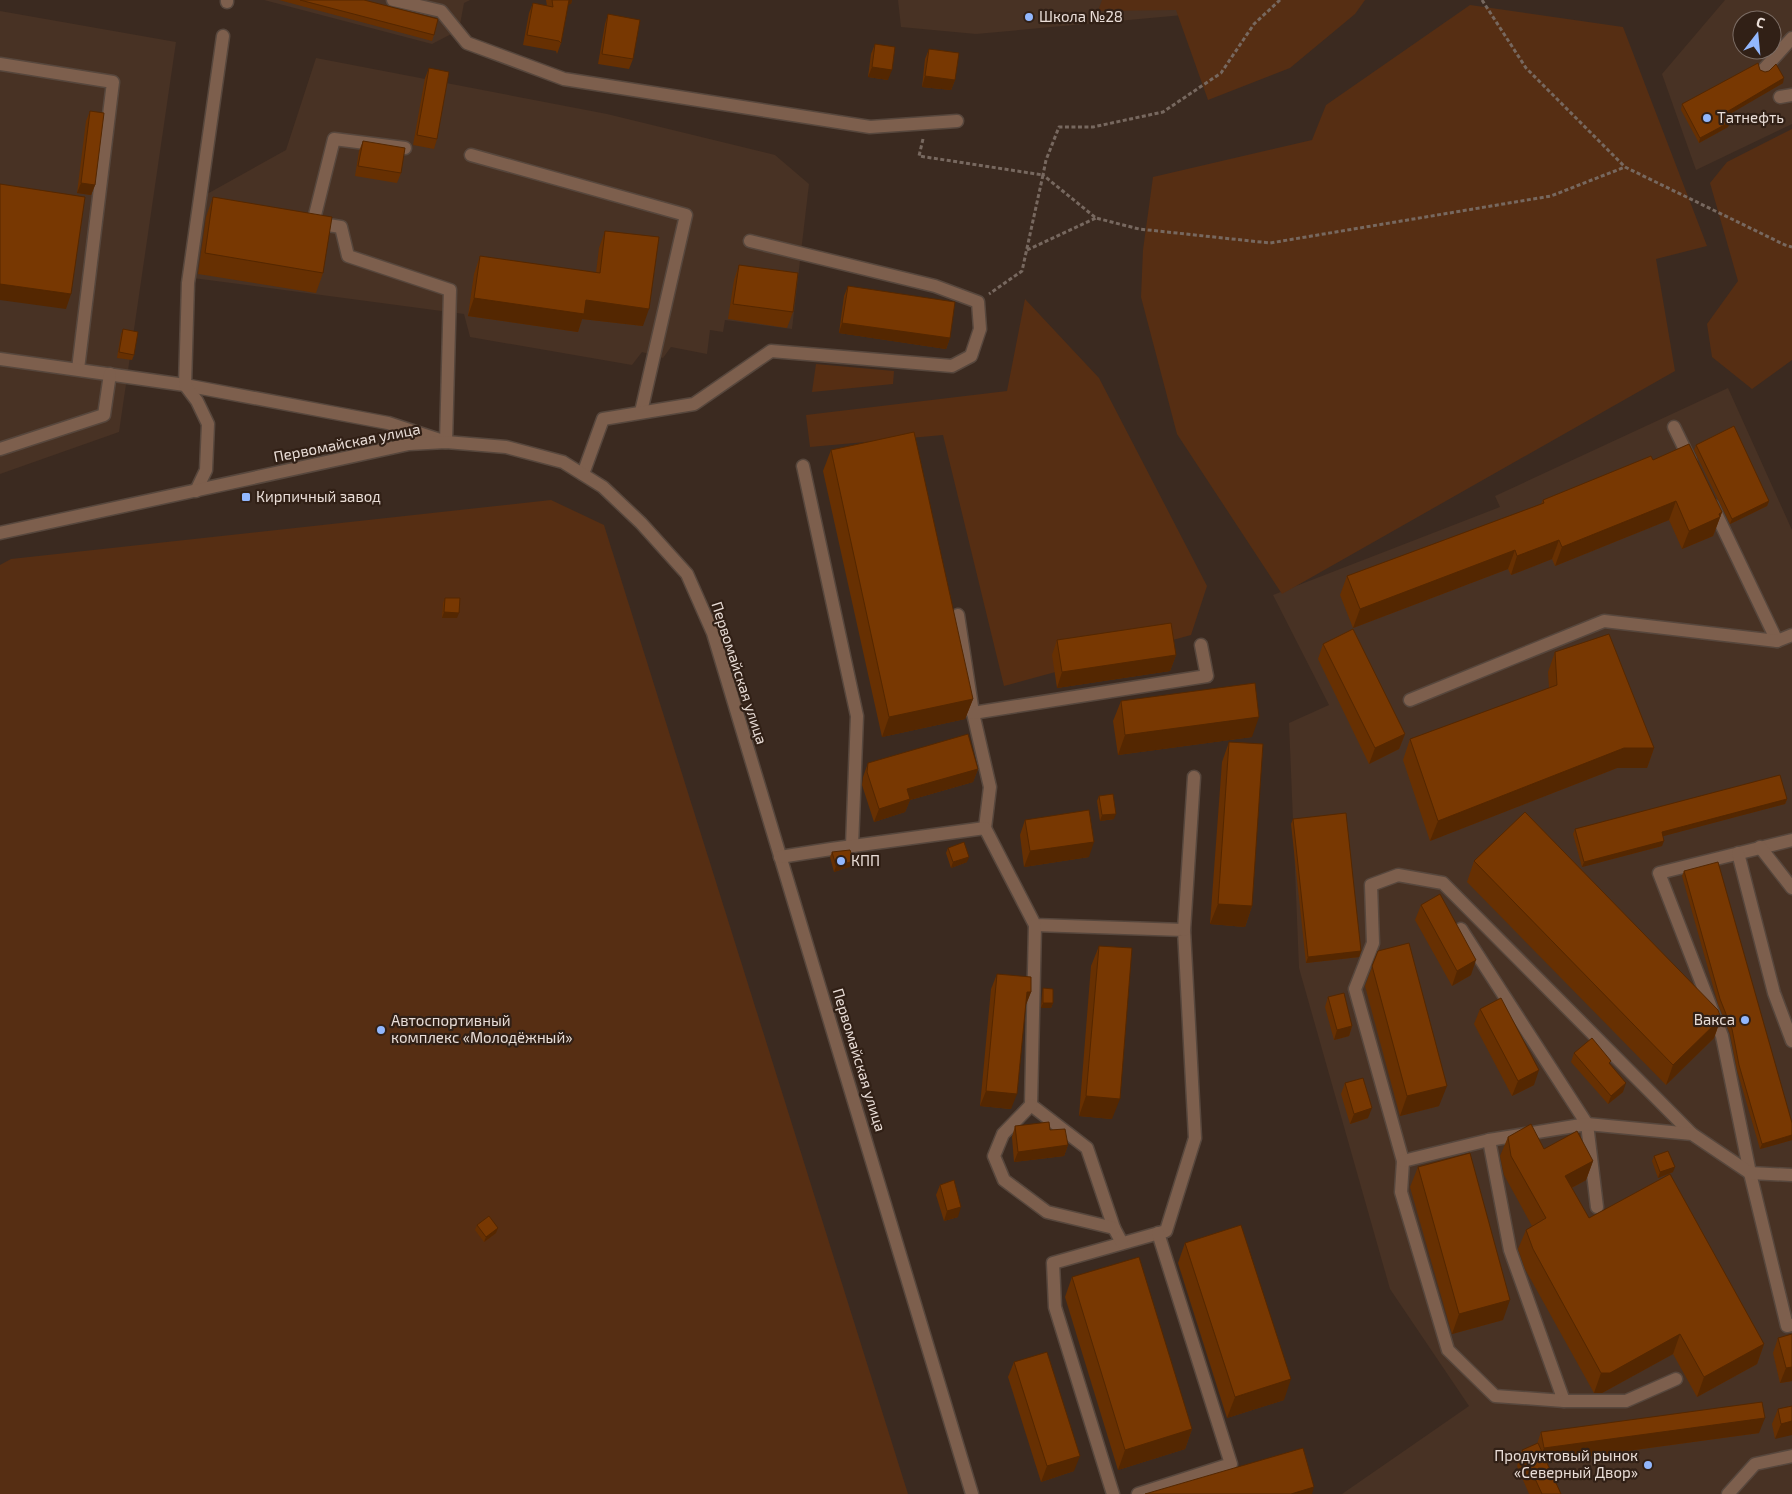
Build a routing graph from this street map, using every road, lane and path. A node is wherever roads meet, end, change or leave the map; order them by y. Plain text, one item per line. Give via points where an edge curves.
1 (393, 0) edge
2 (1280, 0) edge
3 (1482, 0) edge
4 (223, 36) dead end
5 (1792, 38) edge
6 (0, 64) edge
7 (1764, 69) edge
8 (956, 121) dead end
9 (926, 124) junction
10 (406, 148) edge
11 (471, 155) dead end
12 (1625, 167) junction
13 (1043, 175) junction
14 (1096, 218) junction
15 (750, 241) dead end
16 (1792, 247) edge
17 (1026, 250) junction
18 (978, 302) junction
19 (0, 359) edge
20 (78, 369) junction
21 (110, 374) junction
22 (185, 385) junction
23 (641, 412) junction
24 (1674, 427) dead end
25 (446, 442) junction
26 (0, 448) edge
27 (803, 466) dead end
28 (1696, 471) edge
29 (583, 474) junction
30 (196, 491) junction
31 (1708, 498) edge
32 (0, 533) edge
33 (958, 615) dead end
34 (1792, 635) edge
35 (1777, 641) junction
36 (1201, 645) dead end
37 (1410, 700) dead end
38 (973, 713) junction
39 (1194, 777) dead end
40 (984, 828) junction
41 (1792, 840) edge
42 (852, 846) junction
43 (1760, 847) junction
44 (1738, 853) junction
45 (780, 858) junction
46 (1792, 888) edge
47 (1035, 925) junction
48 (1461, 929) edge
49 (1184, 930) junction
50 (1791, 1034) edge
51 (1032, 1105) junction
52 (1587, 1124) junction
53 (1692, 1134) junction
54 (1489, 1140) junction
55 (1403, 1161) junction
56 (1750, 1173) junction
57 (1792, 1175) edge
58 (1597, 1207) dead end
59 (1114, 1228) junction
60 (1158, 1233) junction
61 (1122, 1243) junction
62 (1792, 1325) edge
63 (1676, 1379) dead end
64 (1564, 1401) junction
65 (1792, 1456) edge
66 (972, 1494) edge
67 (1113, 1494) edge
68 (1138, 1494) edge
69 (1728, 1494) edge

1 - 9 street via 441,11 467,43 564,79 870,127
2 - 13 path via 1254,24 1221,73 1163,112 1094,128 1059,126
3 - 12 path via 1526,68
4 - 22 street via 188,283
5 - 7 street
6 - 20 street via 113,82
8 - 9 street
9 - 13 path via 919,156
10 - 25 street via 334,139 308,222 340,227 348,256 450,290
11 - 23 street via 686,215
12 - 14 path via 1551,196 1270,243 1139,229
12 - 16 path
13 - 14 path
13 - 17 path
14 - 17 path
15 - 18 street via 936,286
17 - 18 path via 1022,272
18 - 23 street via 980,329 970,356 952,366 770,351 694,404
19 - 20 street
20 - 21 street
21 - 22 street
21 - 26 street via 104,415
22 - 25 street via 388,423
22 - 30 street via 208,424 206,470
23 - 29 street via 603,419
24 - 28 street
25 - 29 street, Первомайская улица via 506,447 563,462
25 - 30 street, Первомайская улица via 409,444
27 - 42 street via 857,716
29 - 45 street, Первомайская улица via 635,516 687,574 713,633
30 - 32 street, Первомайская улица
31 - 35 street
33 - 38 street
34 - 35 street
35 - 37 street via 1604,622
36 - 38 street via 1207,676
38 - 40 street via 990,787
39 - 49 street
40 - 42 street
40 - 47 street
41 - 43 street
42 - 45 street
43 - 44 street
43 - 46 street
44 - 50 street via 1774,993
44 - 56 street via 1659,873 1722,1036
45 - 66 street, Первомайская улица
47 - 49 street
47 - 51 street
48 - 52 street
49 - 60 street via 1195,1138 1166,1231
51 - 59 street via 1087,1148
51 - 59 street via 1004,1134 994,1156 1004,1180 1047,1212
52 - 53 street
52 - 54 street
52 - 58 street
53 - 55 street via 1443,882 1398,875 1372,885 1373,943 1355,990
53 - 56 street
54 - 55 street
54 - 64 street via 1510,1250
55 - 64 street via 1401,1192 1448,1350 1495,1396
56 - 57 street
56 - 62 street via 1787,1326
59 - 61 street
60 - 61 street
60 - 68 street via 1231,1464
61 - 67 street via 1053,1264 1055,1307
63 - 64 street via 1626,1401
65 - 69 street via 1755,1464

